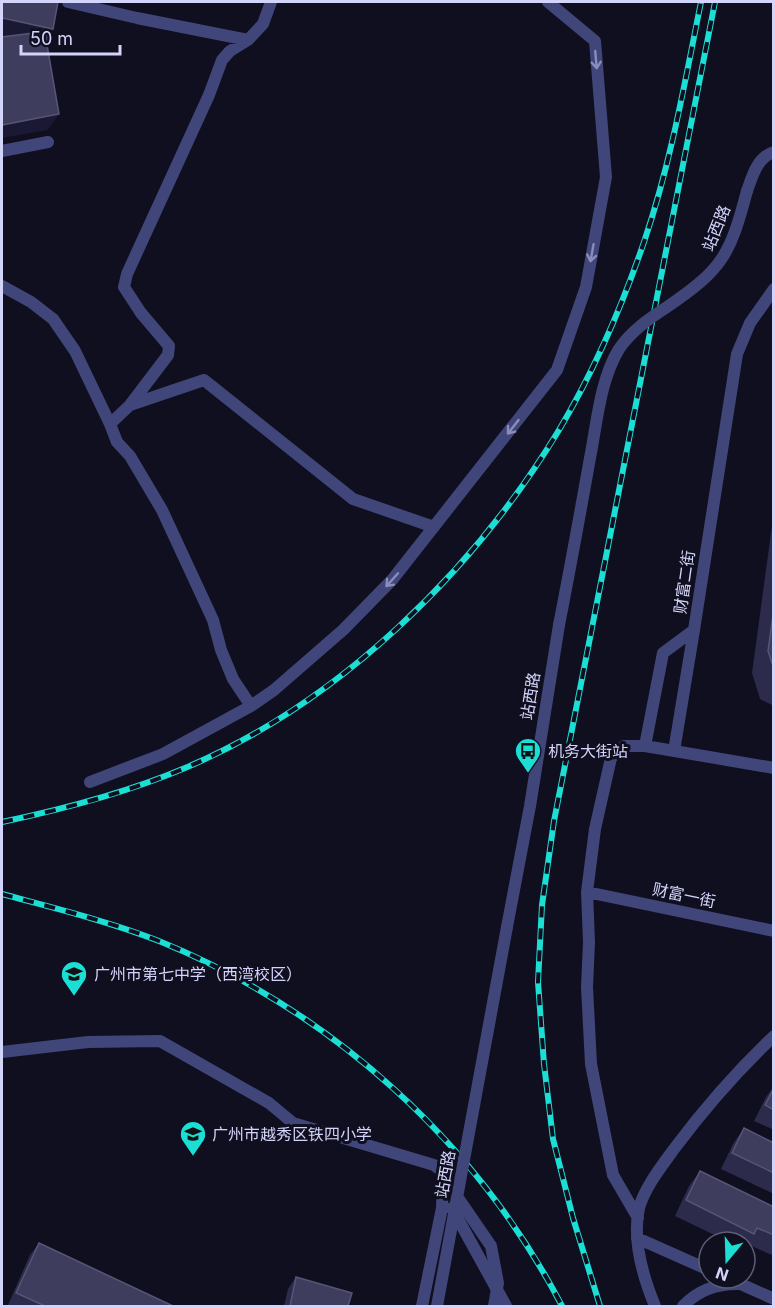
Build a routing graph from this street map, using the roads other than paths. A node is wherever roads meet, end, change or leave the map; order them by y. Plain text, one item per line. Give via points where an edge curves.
1 (68, 2) edge
2 (272, 2) edge
3 (548, 2) edge
4 (248, 40) junction
5 (48, 142) dead end
6 (2, 151) edge
7 (774, 152) edge
8 (2, 286) edge
9 (774, 289) edge
10 (130, 405) junction
11 (110, 424) junction
12 (434, 527) junction
13 (694, 630) junction
14 (251, 706) junction
15 (645, 746) junction
16 (674, 751) junction
17 (774, 768) edge
18 (90, 782) dead end
19 (587, 892) junction
20 (774, 931) edge
21 (774, 1036) edge
22 (2, 1052) edge
23 (442, 1190) junction
24 (458, 1198) junction
25 (638, 1218) junction
26 (637, 1238) junction
27 (697, 1265) edge
28 (706, 1290) edge
29 (754, 1290) edge
30 (774, 1299) edge
31 (422, 1306) edge
32 (437, 1306) edge
33 (494, 1306) edge
34 (506, 1306) edge
35 (655, 1306) edge
36 (683, 1306) edge

1 - 4 street
2 - 4 street via 263,24
3 -> 12 street via 595,41 606,177 586,287 558,370
4 - 10 street via 222,60 127,274 124,286 169,346 168,355
5 - 6 street
7 - 24 street, 站西路, bridge via 763,158 755,170 722,262 693,289 631,334 612,363 599,412 559,625
8 - 11 street via 53,319 75,351
9 - 13 street, 财富二街 via 750,323 736,357
10 - 11 street
10 - 12 street via 204,380 352,499
11 - 14 street via 117,442 130,456 162,510 213,620 233,679
12 -> 14 street via 392,580 343,630
13 - 15 street, 财富二街 via 663,653
13 - 16 street
14 - 18 street via 163,754
15 - 16 street
15 - 19 street via 624,746 611,758 595,829
16 - 17 street
19 - 20 street, 财富一街
19 - 25 street via 591,1064 613,1175
21 - 25 street via 716,1096 663,1164 646,1190
22 - 23 street via 88,1042 160,1041 269,1103 293,1123 434,1165 443,1172
23 - 31 street via 442,1208
23 - 34 street
24 - 32 street, 站西路, bridge
24 - 33 street, bridge via 491,1246 498,1283
25 - 26 street
26 - 27 street
26 - 35 street
28 - 36 street
29 - 30 street

